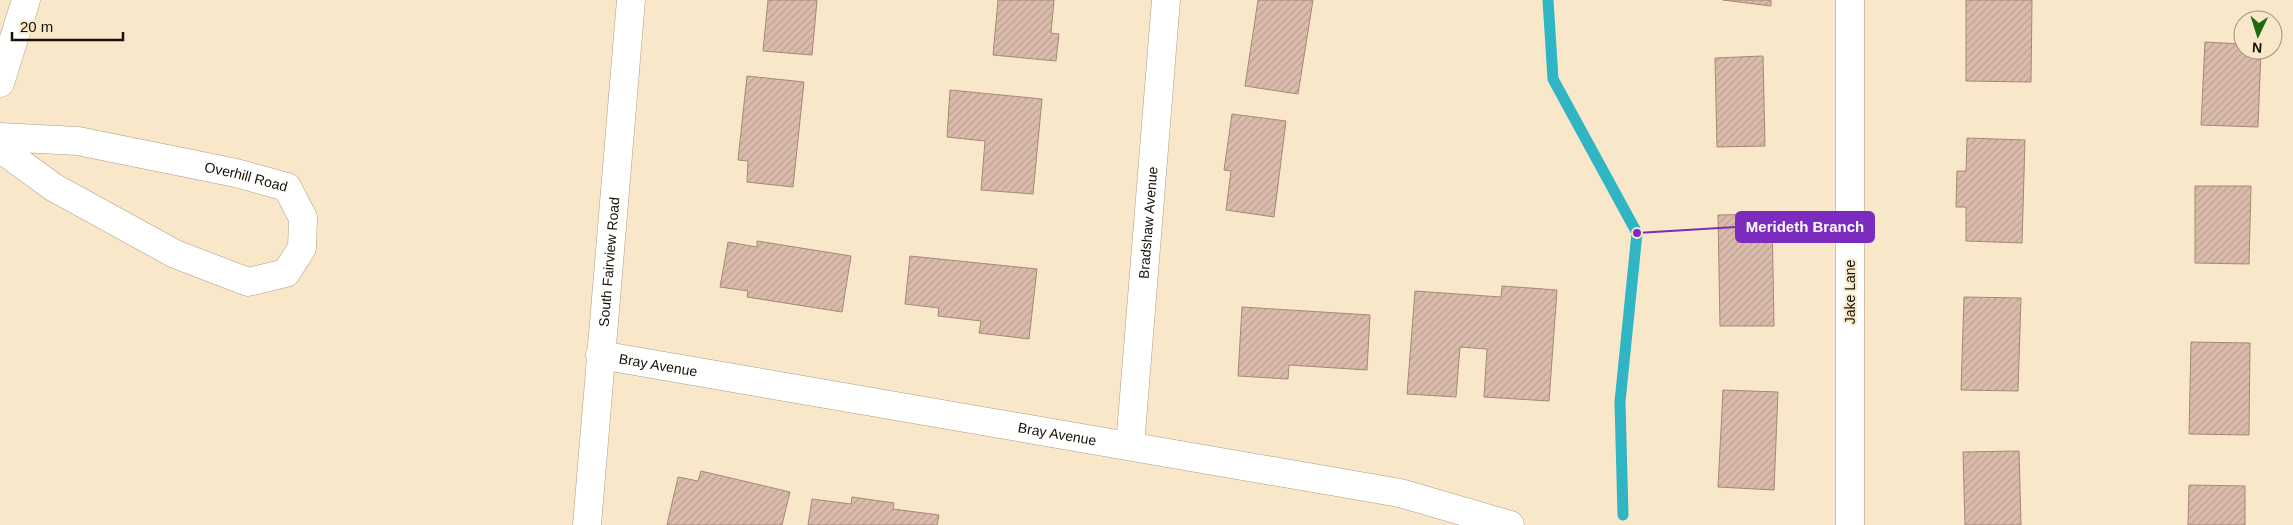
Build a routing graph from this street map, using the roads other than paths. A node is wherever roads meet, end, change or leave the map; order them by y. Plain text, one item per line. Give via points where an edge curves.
1 (26, 0) edge
2 (631, 0) edge
3 (1166, 0) edge
4 (1850, 0) edge
5 (0, 83) edge
6 (0, 136) edge
7 (0, 148) edge
8 (600, 355) junction
9 (1130, 446) junction
10 (587, 525) edge
11 (1510, 525) edge
12 (1850, 525) edge

1 - 5 street
2 - 8 street, South Fairview Road
3 - 9 street, Bradshaw Avenue
4 - 12 street, Jake Lane
6 - 7 street, Overhill Road via 78,141 236,173 287,187 303,218 302,248 286,273 248,282 167,249 53,187
8 - 9 street, Bray Avenue
8 - 10 street, South Fairview Road
9 - 11 street, Bray Avenue via 1400,493

